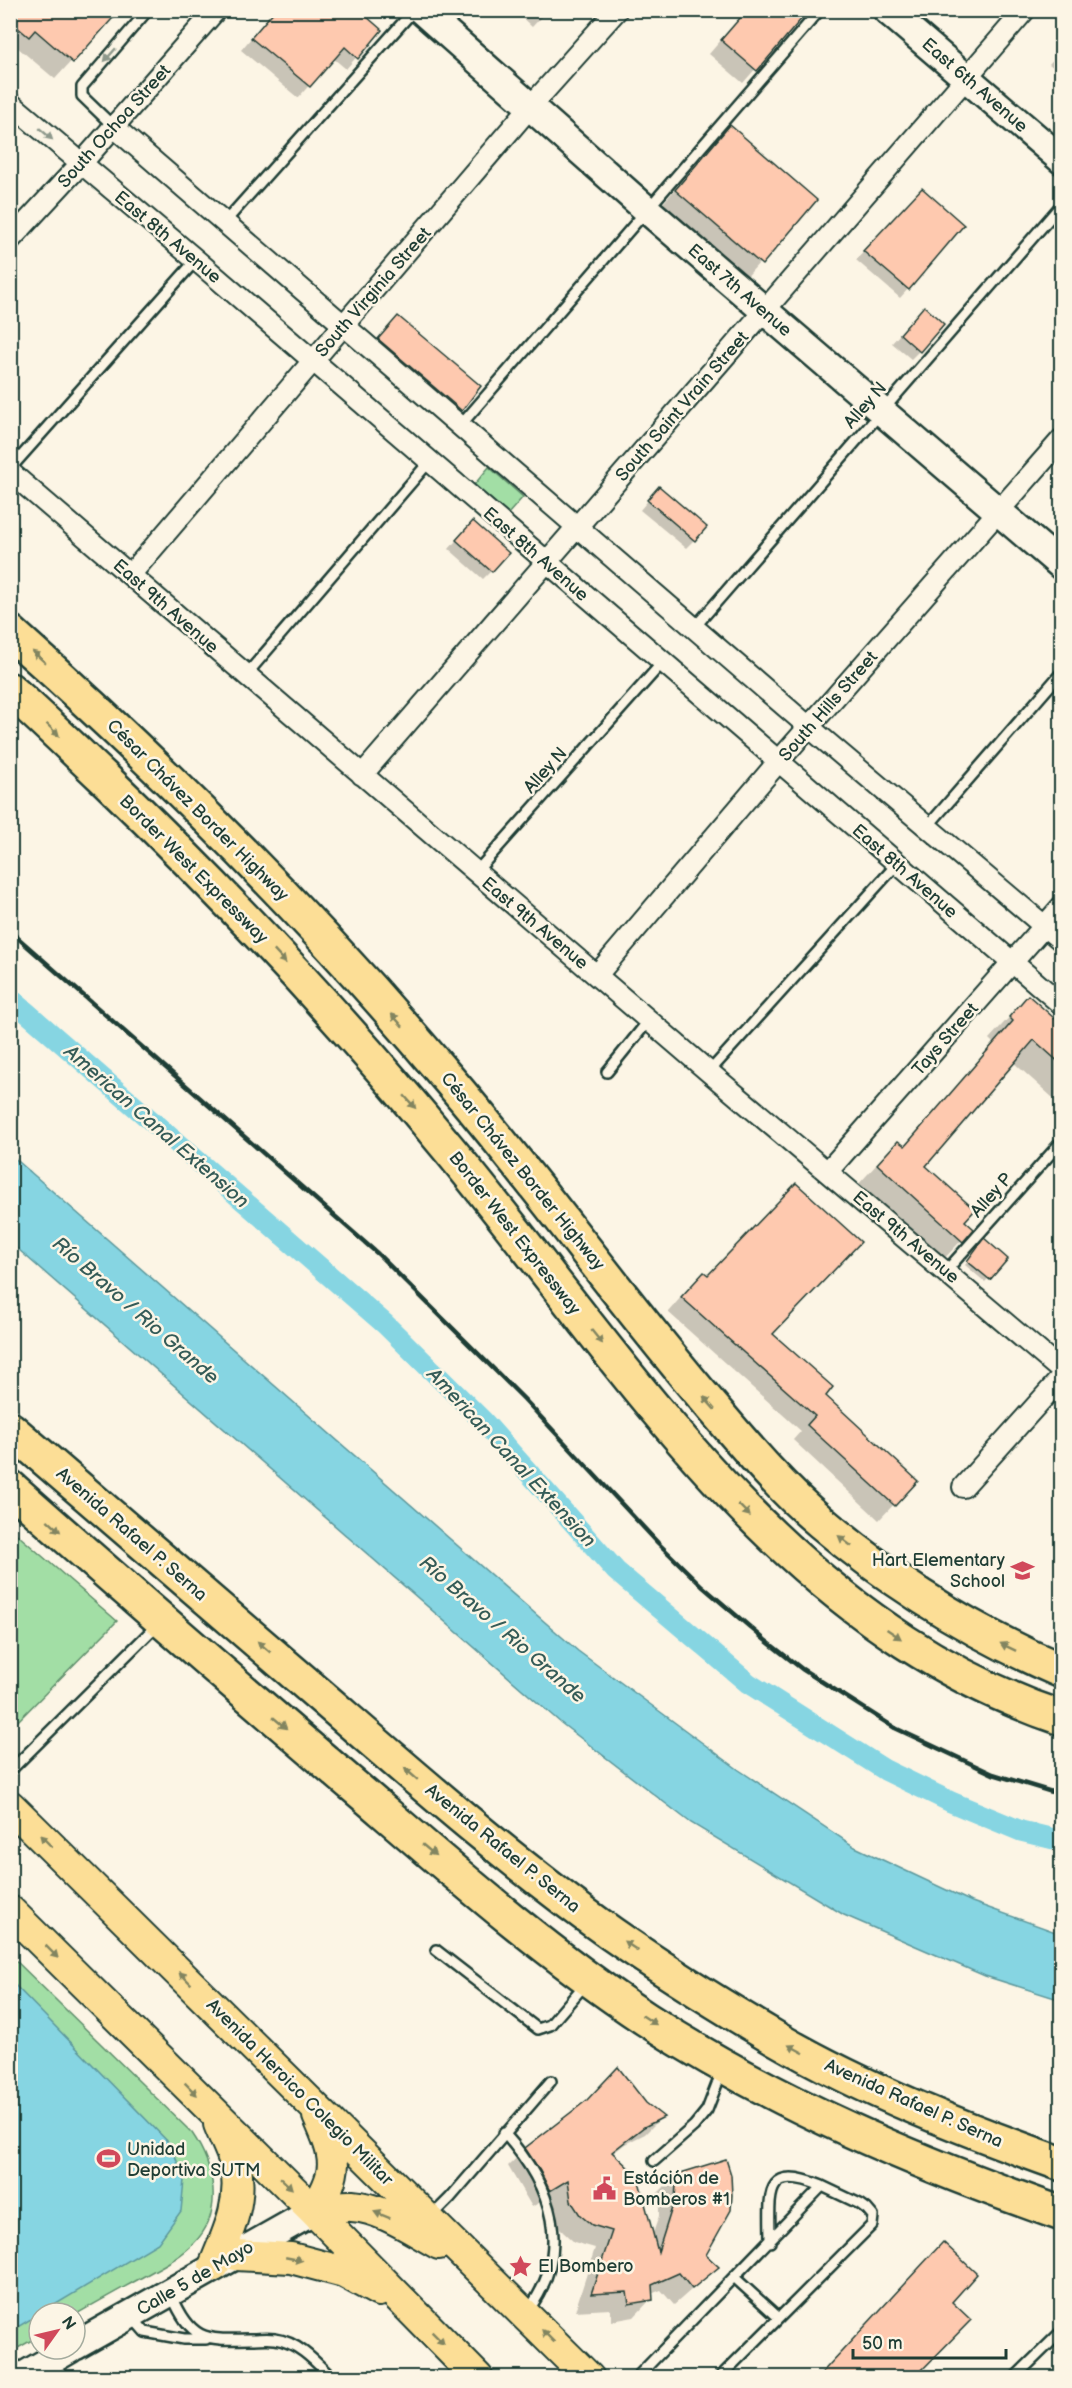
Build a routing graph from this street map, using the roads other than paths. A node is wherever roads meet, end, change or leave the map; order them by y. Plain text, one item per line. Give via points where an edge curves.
1 (148, 10) edge
2 (216, 10) edge
3 (414, 10) edge
4 (421, 10) edge
5 (617, 10) edge
6 (820, 10) edge
7 (887, 10) edge
8 (1025, 10) edge
9 (967, 78) junction
10 (10, 103) edge
11 (530, 107) junction
12 (114, 127) junction
13 (1062, 160) edge
14 (81, 164) junction
15 (1062, 204) edge
16 (646, 209) junction
17 (224, 223) junction
18 (10, 240) edge
19 (196, 260) junction
20 (764, 311) junction
21 (344, 326) junction
22 (312, 362) junction
23 (882, 411) junction
24 (460, 426) junction
25 (1062, 439) edge
26 (429, 462) junction
27 (10, 471) edge
28 (999, 512) junction
29 (578, 527) junction
30 (546, 563) junction
31 (1062, 566) edge
32 (130, 575) junction
33 (694, 628) junction
34 (10, 632) edge
35 (662, 663) junction
36 (1062, 672) edge
37 (246, 675) junction
38 (10, 690) edge
39 (809, 727) junction
40 (778, 762) junction
41 (363, 775) junction
42 (928, 826) junction
43 (897, 864) junction
44 (476, 872) junction
45 (1062, 906) edge
46 (1044, 926) junction
47 (1062, 941) edge
48 (1012, 963) junction
49 (597, 975) junction
50 (1062, 1005) edge
51 (649, 1020) junction
52 (607, 1072) dead end
53 (709, 1072) junction
54 (1062, 1141) edge
55 (828, 1171) junction
56 (946, 1271) junction
57 (1062, 1371) edge
58 (1062, 1377) edge
59 (10, 1429) edge
60 (10, 1487) edge
61 (963, 1487) dead end
62 (161, 1622) junction
63 (1062, 1671) edge
64 (1062, 1718) edge
65 (10, 1771) edge
66 (10, 1806) edge
67 (10, 1911) edge
68 (436, 1950) dead end
69 (590, 1978) junction
70 (724, 2066) junction
71 (550, 2081) dead end
72 (314, 2106) junction
73 (215, 2113) junction
74 (504, 2133) junction
75 (654, 2161) dead end
76 (1062, 2164) edge
77 (822, 2186) junction
78 (314, 2211) junction
79 (1062, 2214) edge
80 (428, 2219) junction
81 (770, 2242) junction
82 (225, 2261) junction
83 (470, 2262) junction
84 (735, 2278) junction
85 (170, 2291) junction
86 (404, 2304) junction
87 (526, 2314) junction
88 (130, 2315) junction
89 (779, 2318) junction
90 (1062, 2331) edge
91 (87, 2339) edge
92 (206, 2339) junction
93 (49, 2361) edge
94 (20, 2378) edge
95 (332, 2378) edge
96 (478, 2378) edge
97 (589, 2378) edge
98 (636, 2378) edge
99 (719, 2378) edge
100 (1014, 2378) edge

1 -> 12 lane via 82,87 82,96
2 - 12 street, South Ochoa Street
3 - 17 lane
4 - 11 street, East 7th Avenue
5 - 11 street, South Virginia Street
6 - 16 lane
7 - 9 street, East 6th Avenue
8 - 9 street, South Saint Vrain Street
9 - 13 street, East 6th Avenue
9 - 20 street, South Saint Vrain Street
10 -> 14 street, East 8th Avenue
11 - 16 street, East 7th Avenue
11 - 21 street, South Virginia Street
12 - 14 street, South Ochoa Street
12 - 17 street
14 - 18 street, South Ochoa Street
14 - 19 street, East 8th Avenue
15 - 23 lane, Alley N
16 - 20 street, East 7th Avenue
16 - 24 lane
17 - 21 street
19 - 22 street, East 8th Avenue
19 - 27 lane
20 - 23 street, East 7th Avenue
20 - 29 street, South Saint Vrain Street
21 - 22 street, South Virginia Street
21 - 24 street
22 - 26 street, East 8th Avenue
22 - 32 street, South Virginia Street
23 - 28 street, East 7th Avenue
23 - 33 lane, Alley N
24 - 29 street
25 - 28 street, South Hills Street
26 - 30 street, East 8th Avenue
26 - 37 lane
27 - 32 street, East 9th Avenue
28 - 31 street, East 7th Avenue
28 - 39 street, South Hills Street
29 - 30 street, South Saint Vrain Street
29 - 33 street
30 - 35 street, East 8th Avenue
30 - 41 street, South Saint Vrain Street
32 - 37 street, East 9th Avenue
33 - 39 street
63 -> 34 highway, César Chávez Border Highway via 978,1633 891,1577 818,1520 748,1449 449,1079 302,913 184,792
35 - 40 street, East 8th Avenue
35 - 44 lane, Alley N
36 - 42 lane
37 - 41 street, East 9th Avenue
38 -> 64 highway, Border West Expressway via 142,815 345,1027 479,1186 597,1338 740,1506 787,1551 890,1632 983,1685
39 - 40 street, South Hills Street
39 - 42 street
40 - 43 street, East 8th Avenue
40 - 49 street, South Hills Street
41 - 44 street, East 9th Avenue
42 - 46 street
43 - 48 street, East 8th Avenue
43 - 53 lane
44 - 49 street, East 9th Avenue
45 - 46 street, Tays Street
46 - 47 street
46 - 48 street, Tays Street
48 - 50 street, East 8th Avenue
48 - 55 street, Tays Street
49 - 51 street, East 9th Avenue
51 - 52 lane
51 - 53 street, East 9th Avenue
53 - 55 street, East 9th Avenue
54 - 56 lane, Alley P
55 - 56 street, East 9th Avenue
56 - 57 street, East 9th Avenue
58 - 61 street
76 -> 59 highway, Avenida Rafael P. Serna via 977,2134 868,2087 770,2035 613,1934 429,1789
60 -> 62 highway
62 - 65 lane
62 -> 69 highway via 456,1873
72 -> 66 main road, Avenida Heroico Colegio Militar
67 -> 73 main road
68 - 69 lane via 538,2029 550,2025
69 -> 70 highway via 645,2018
70 - 75 lane via 706,2110 694,2126
70 - 79 highway via 871,2140
71 - 74 lane
72 - 78 main road via 330,2142 333,2163 331,2184
72 - 80 main road, Avenida Heroico Colegio Militar
73 -> 78 main road
73 - 82 main road via 238,2182
74 - 80 lane
74 - 87 lane via 536,2176 549,2211 554,2246 548,2277
77 - 81 lane
77 - 81 lane via 790,2176 773,2186
77 - 89 lane via 867,2209 873,2216 872,2225
78 - 82 street, Calle 5 de Mayo
83 -> 78 main road via 370,2210 351,2206
78 - 86 main road
80 - 83 main road, Avenida Heroico Colegio Militar
81 - 84 lane
82 - 85 street, Calle 5 de Mayo
82 -> 86 main road via 291,2258 344,2272
83 - 87 main road, Avenida Heroico Colegio Militar
84 - 89 lane
84 - 98 lane
85 - 88 street, Calle 5 de Mayo
85 - 92 lane via 187,2323
86 -> 96 main road
97 -> 87 main road, Avenida Heroico Colegio Militar
88 - 91 street, Calle 5 de Mayo
88 - 92 lane via 145,2332
89 - 99 lane
90 - 100 lane
92 - 95 lane via 274,2339 292,2344
93 - 94 street

